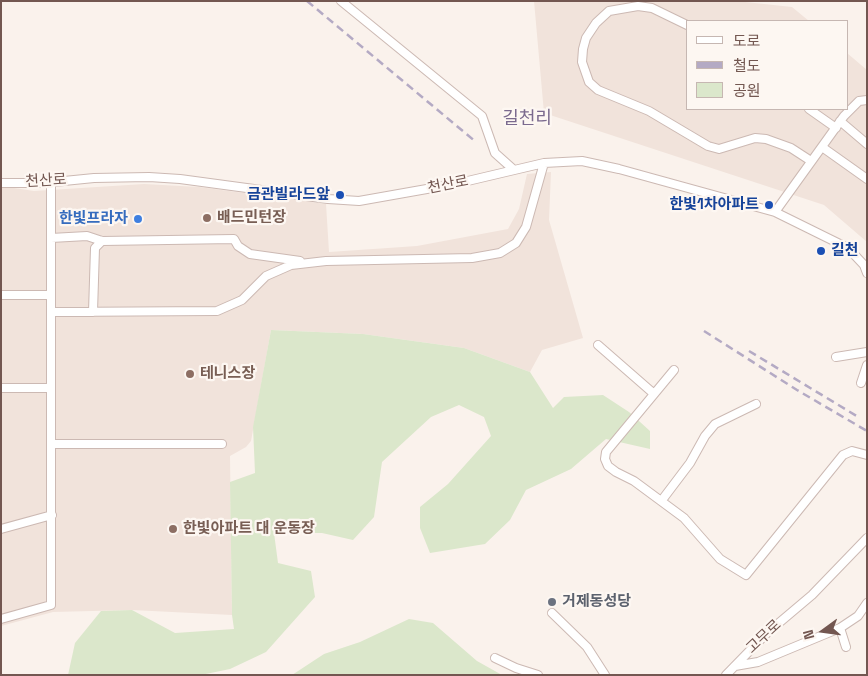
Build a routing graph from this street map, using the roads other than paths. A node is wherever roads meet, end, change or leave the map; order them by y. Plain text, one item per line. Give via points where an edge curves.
1 (342, 1) edge
2 (686, 25) edge
3 (867, 100) edge
4 (811, 110) edge
5 (838, 124) junction
6 (867, 144) edge
7 (822, 146) junction
8 (812, 161) junction
9 (544, 163) junction
10 (514, 170) junction
11 (867, 179) edge
12 (51, 182) junction
13 (1, 183) edge
14 (775, 212) junction
15 (51, 238) junction
16 (102, 241) junction
17 (307, 262) junction
18 (867, 273) edge
19 (1, 295) edge
20 (51, 295) junction
21 (51, 312) junction
22 (93, 312) junction
23 (598, 345) dead end
24 (867, 352) edge
25 (836, 357) dead end
26 (867, 365) edge
27 (674, 370) dead end
28 (861, 383) dead end
29 (1, 388) edge
30 (51, 388) junction
31 (654, 393) junction
32 (756, 404) dead end
33 (52, 444) junction
34 (222, 444) dead end
35 (867, 454) edge
36 (662, 500) junction
37 (52, 515) junction
38 (1, 529) edge
39 (867, 538) edge
40 (867, 603) edge
41 (552, 613) dead end
42 (1, 619) edge
43 (840, 628) junction
44 (846, 647) dead end
45 (496, 658) dead end
46 (735, 666) junction
47 (538, 675) edge
48 (605, 675) edge
49 (726, 675) edge

1 - 10 street via 476,110 486,122 495,153
2 - 8 street via 652,8 638,6 609,11 596,22 586,38 582,62 589,82 598,90 636,105 708,146 719,149 755,138 766,139 785,145
3 - 5 street via 860,102
4 - 5 street
5 - 6 street
5 - 7 street
7 - 8 street
7 - 11 street
8 - 14 street
9 - 10 street, 천산로
9 - 14 street, 천산로 via 592,163
9 - 17 street via 526,227 516,243 500,253 472,258
10 - 12 street, 천산로 via 359,201 180,179 94,178
12 - 13 street, 천산로
12 - 15 street
14 - 18 street, 천산로 via 848,248
15 - 16 street via 87,236
15 - 20 street
16 - 17 street via 234,239 250,254
16 - 22 street via 95,248
17 - 22 street via 266,276 242,300 217,311
19 - 20 street
20 - 21 street
21 - 22 street
21 - 30 street
23 - 31 street
24 - 25 street
26 - 28 street
27 - 31 street
29 - 30 street
30 - 33 street
31 - 36 street via 606,452 605,459 616,472
32 - 36 street via 715,424
33 - 34 street
33 - 37 street
35 - 36 street via 852,451 843,455 746,575 720,559 695,528
37 - 38 street
37 - 42 street via 51,605
39 - 46 street, 고무로 via 812,595 766,633
40 - 43 street via 858,616
41 - 48 street via 587,647
43 - 44 street
43 - 46 street via 758,662
45 - 47 street
46 - 49 street, 고무로

